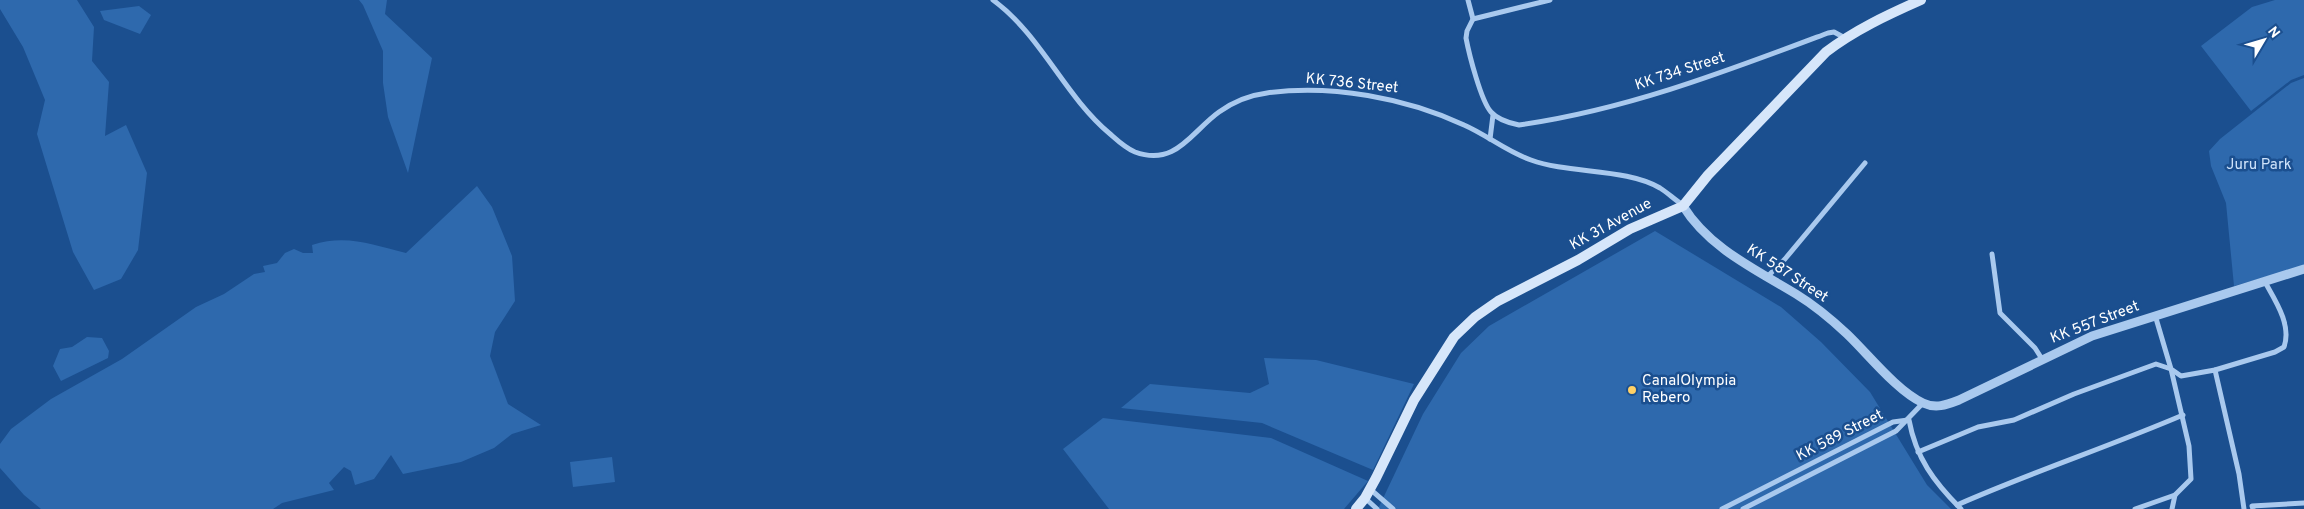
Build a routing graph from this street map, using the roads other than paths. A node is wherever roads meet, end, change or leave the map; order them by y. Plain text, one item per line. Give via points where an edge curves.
1 (993, 0) edge
2 (1468, 0) edge
3 (1550, 0) edge
4 (1921, 0) edge
5 (1473, 19) junction
6 (1845, 38) junction
7 (1493, 115) junction
8 (1490, 139) junction
9 (1865, 163) dead end
10 (1683, 206) junction
11 (1992, 254) dead end
12 (2304, 270) edge
13 (1766, 277) junction
14 (2265, 282) junction
15 (2155, 315) junction
16 (2042, 359) junction
17 (2172, 369) junction
18 (2215, 370) junction
19 (1923, 403) junction
20 (2183, 415) junction
21 (1909, 420) junction
22 (1918, 452) junction
23 (1370, 489) junction
24 (2175, 495) junction
25 (1365, 498) junction
26 (2304, 503) edge
27 (1959, 507) edge
28 (1356, 509) edge
29 (1377, 509) edge
30 (1393, 509) edge
31 (1722, 509) edge
32 (1743, 509) edge
33 (2135, 509) edge
34 (2172, 509) edge
35 (2244, 509) edge
36 (2253, 509) edge

1 - 8 street, KK 736 Street via 1018,21 1101,127 1134,152 1164,155 1188,142 1207,122 1236,102 1267,93 1293,91 1344,93 1403,102 1437,113
2 - 5 street
3 - 5 street
4 - 6 main road, KK 31 Avenue
5 - 7 street via 1467,31 1468,47 1484,99
6 - 7 street, KK 734 Street via 1834,32 1828,33 1696,82 1609,108 1519,125
6 - 10 main road, KK 31 Avenue via 1803,75 1708,175
7 - 8 street
8 - 10 street, KK 736 Street via 1531,160 1622,176 1660,188
9 - 13 street via 1785,259
10 - 13 street, KK 587 Street via 1709,238
10 - 23 main road, KK 31 Avenue via 1630,229 1498,301 1475,317 1454,337 1436,363
11 - 16 street via 2000,313
12 - 14 street, KK 557 Street
13 - 19 street, KK 587 Street via 1816,307 1903,390
14 - 15 street, KK 557 Street
14 - 18 street via 2286,329 2284,347
15 - 16 street, KK 557 Street via 2092,336
15 - 17 street
16 - 19 street, KK 557 Street via 1959,400 1940,407
17 - 18 street via 2181,376
17 - 20 street
17 - 22 street via 2156,364 2141,368 2014,420 1978,427
18 - 35 street
19 - 21 street
20 - 24 street via 2191,479
20 - 27 street via 2052,465
21 - 22 street
21 - 31 street, KK 589 Street via 1893,422
21 - 32 street, KK 589 Street via 1896,431
22 - 27 street via 1938,486
23 - 25 main road, KK 31 Avenue
23 - 30 street
24 - 33 street
24 - 34 street
25 - 28 main road, KK 31 Avenue
25 - 29 street
26 - 36 street via 2252,506

